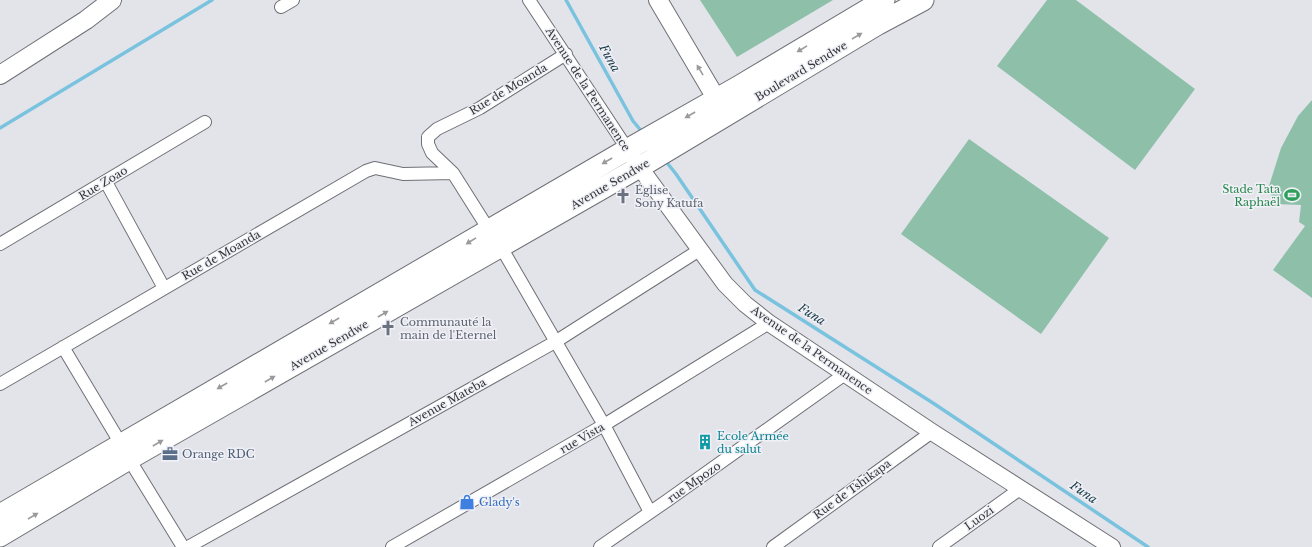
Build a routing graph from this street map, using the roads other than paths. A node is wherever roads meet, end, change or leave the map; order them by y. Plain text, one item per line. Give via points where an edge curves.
1 (112, 0) edge
2 (293, 0) edge
3 (529, 0) edge
4 (658, 0) edge
5 (884, 0) edge
6 (923, 0) edge
7 (281, 7) dead end
8 (566, 54) junction
9 (0, 75) edge
10 (721, 108) junction
11 (205, 122) dead end
12 (674, 135) joint
13 (639, 155) junction
14 (453, 173) junction
15 (106, 182) junction
16 (489, 230) junction
17 (0, 244) edge
18 (501, 247) junction
19 (701, 250) junction
20 (164, 288) junction
21 (769, 323) junction
22 (555, 342) junction
23 (63, 347) junction
24 (845, 374) junction
25 (0, 384) edge
26 (604, 425) junction
27 (932, 432) junction
28 (120, 454) junction
29 (1020, 489) junction
30 (650, 512) junction
31 (0, 515) edge
32 (0, 536) edge
33 (183, 547) edge
34 (188, 547) edge
35 (392, 547) edge
36 (600, 547) edge
37 (773, 547) edge
38 (939, 547) edge
39 (1110, 547) edge

1 - 9 main road via 91,17
2 - 7 street
3 - 8 street, Avenue de la Permanence
10 -> 4 main road
5 -> 10 highway, Boulevard Sendwe
10 -> 6 highway, Boulevard Sendwe
8 - 13 street, Avenue de la Permanence
8 - 14 street, Rue de Moanda via 480,108 437,129 428,137 432,153
10 - 12 highway, Boulevard Sendwe
11 - 15 street, Rue Zoao
12 - 13 highway, Avenue Sendwe
13 -> 16 highway, Avenue Sendwe
13 - 18 highway, Avenue Sendwe
13 - 19 street, Avenue de la Permanence
14 - 16 street, Rue de Moanda
14 - 20 street, Rue de Moanda via 403,174 375,168 366,171
15 - 17 street, Rue Zoao
15 - 20 street
16 -> 28 highway, Avenue Sendwe
18 - 22 street
28 -> 18 highway, Avenue Sendwe
19 - 21 street, Avenue de la Permanence via 725,284
19 - 22 street, Avenue Mateba
20 - 23 street, Rue de Moanda
21 - 24 street, Avenue de la Permanence
21 - 26 street, rue Vista
22 - 26 street
22 - 34 street, Avenue Mateba
23 - 25 street, Rue de Moanda
23 - 28 street
24 - 27 street, Avenue de la Permanence
24 - 30 street, rue Mpozo
26 - 30 street
26 - 35 street, rue Vista
27 - 29 street, Avenue de la Permanence
27 - 37 street, Rue de Tshikapa
28 - 31 highway, Avenue Sendwe
32 -> 28 highway, Avenue Sendwe
28 - 33 street
29 - 38 street, Luozi
29 - 39 street, Avenue de la Permanence
30 - 36 street, rue Mpozo

